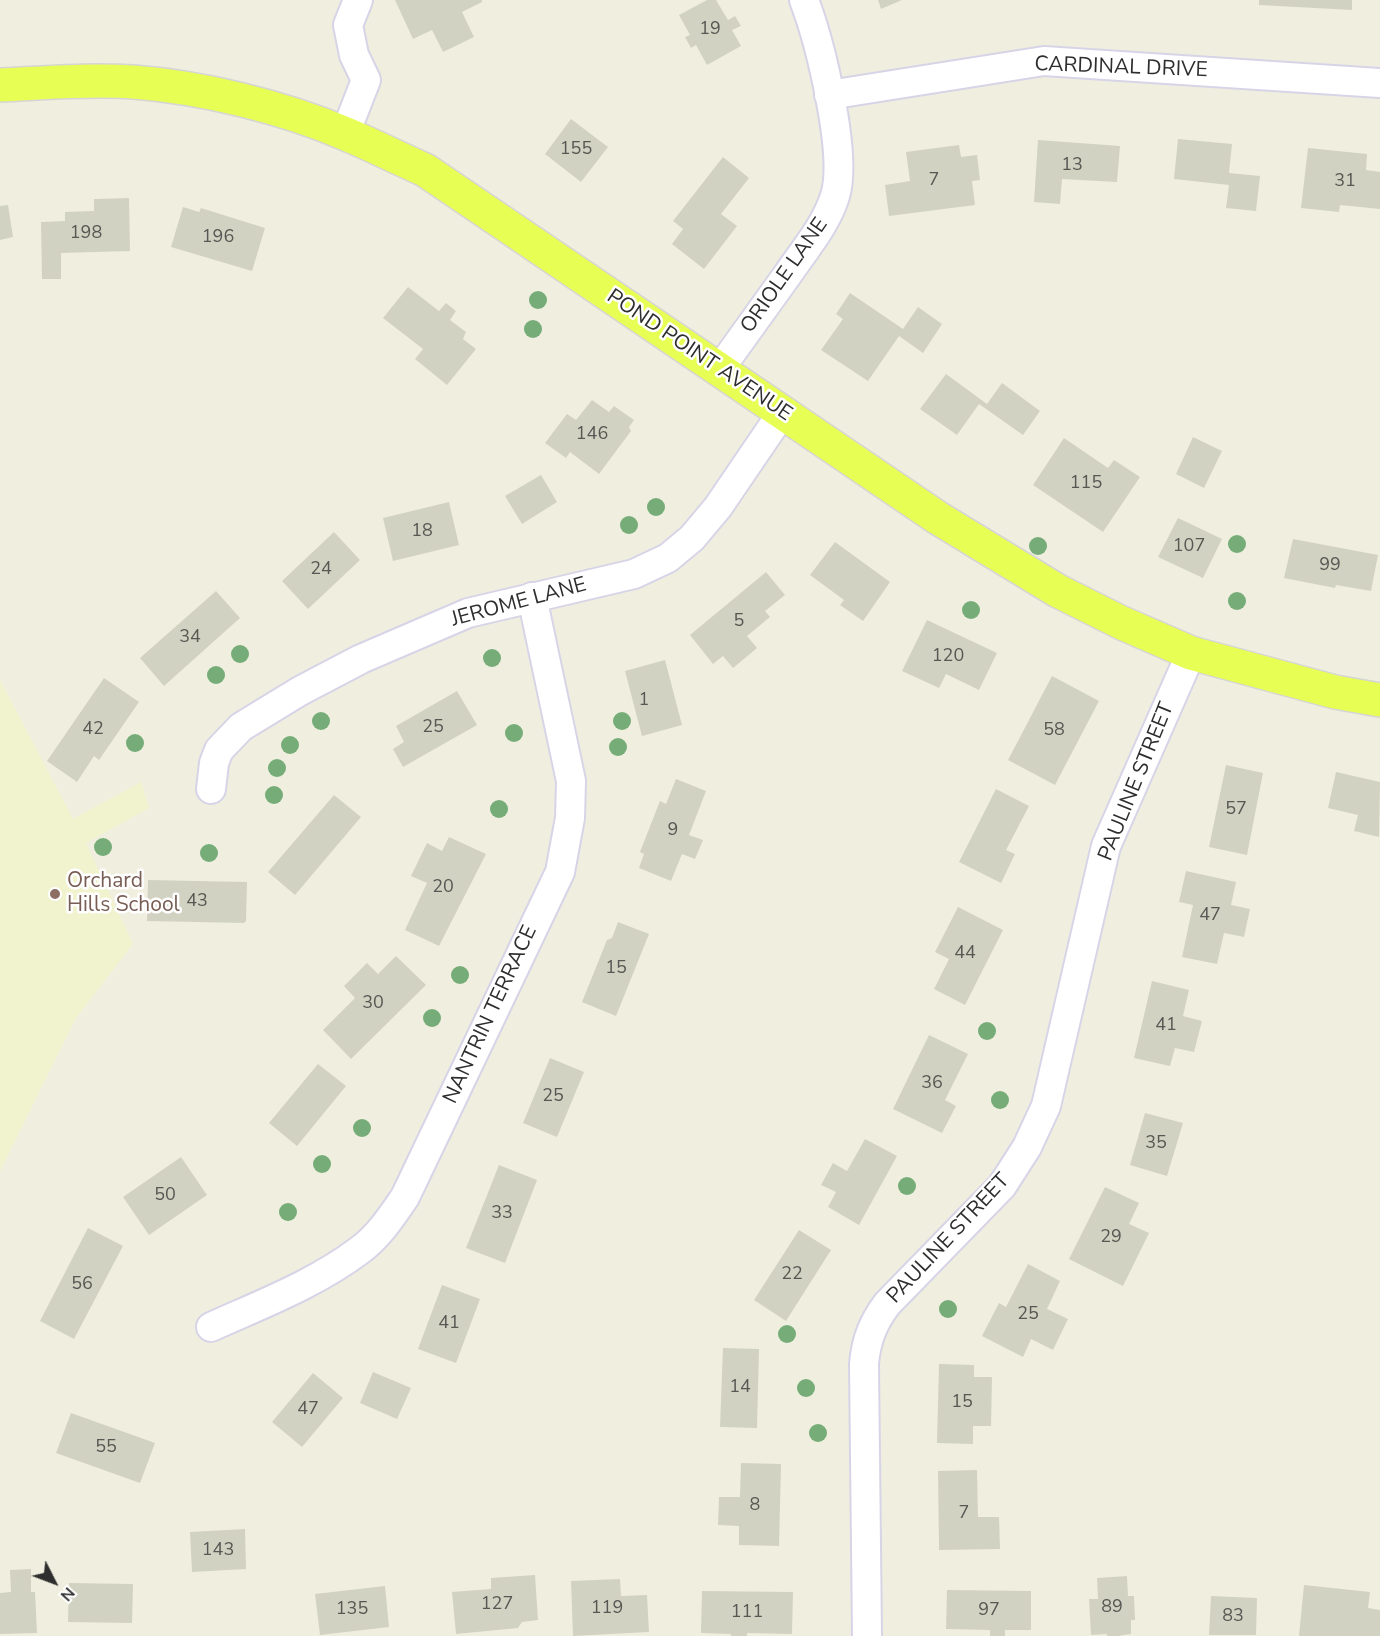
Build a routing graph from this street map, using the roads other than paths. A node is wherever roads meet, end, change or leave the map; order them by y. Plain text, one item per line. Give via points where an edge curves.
1 (358, 0) edge
2 (804, 0) edge
3 (1380, 83) edge
4 (0, 85) edge
5 (829, 95) junction
6 (345, 134) junction
7 (719, 370) junction
8 (782, 413) junction
9 (532, 597) junction
10 (1191, 653) junction
11 (1380, 700) edge
12 (211, 789) dead end
13 (211, 1327) dead end
14 (867, 1636) edge

1 - 6 street via 348,25 354,55 366,80
2 - 5 street, ORIOLE LANE via 814,25
3 - 5 street, CARDINAL DRIVE via 1044,61
4 - 6 main road, POND POINT AVENUE via 133,82 207,93 280,110
5 - 7 street, ORIOLE LANE via 839,167 830,210
6 - 7 main road, POND POINT AVENUE via 425,170
7 - 8 main road, POND POINT AVENUE
8 - 9 street, JEROME LANE via 718,507 692,538 668,558 634,574
8 - 10 main road, POND POINT AVENUE via 938,518 1058,591
9 - 12 street, JEROME LANE via 468,613 361,659 300,691 241,727 219,750
9 - 13 street, NANTRIN TERRACE via 571,781 570,818 560,872 405,1197 387,1223 361,1249 302,1286
10 - 11 main road, POND POINT AVENUE via 1335,692
10 - 14 street, PAULINE STREET via 1106,846 1046,1106 1027,1147 1002,1186 887,1304 869,1335 864,1364

